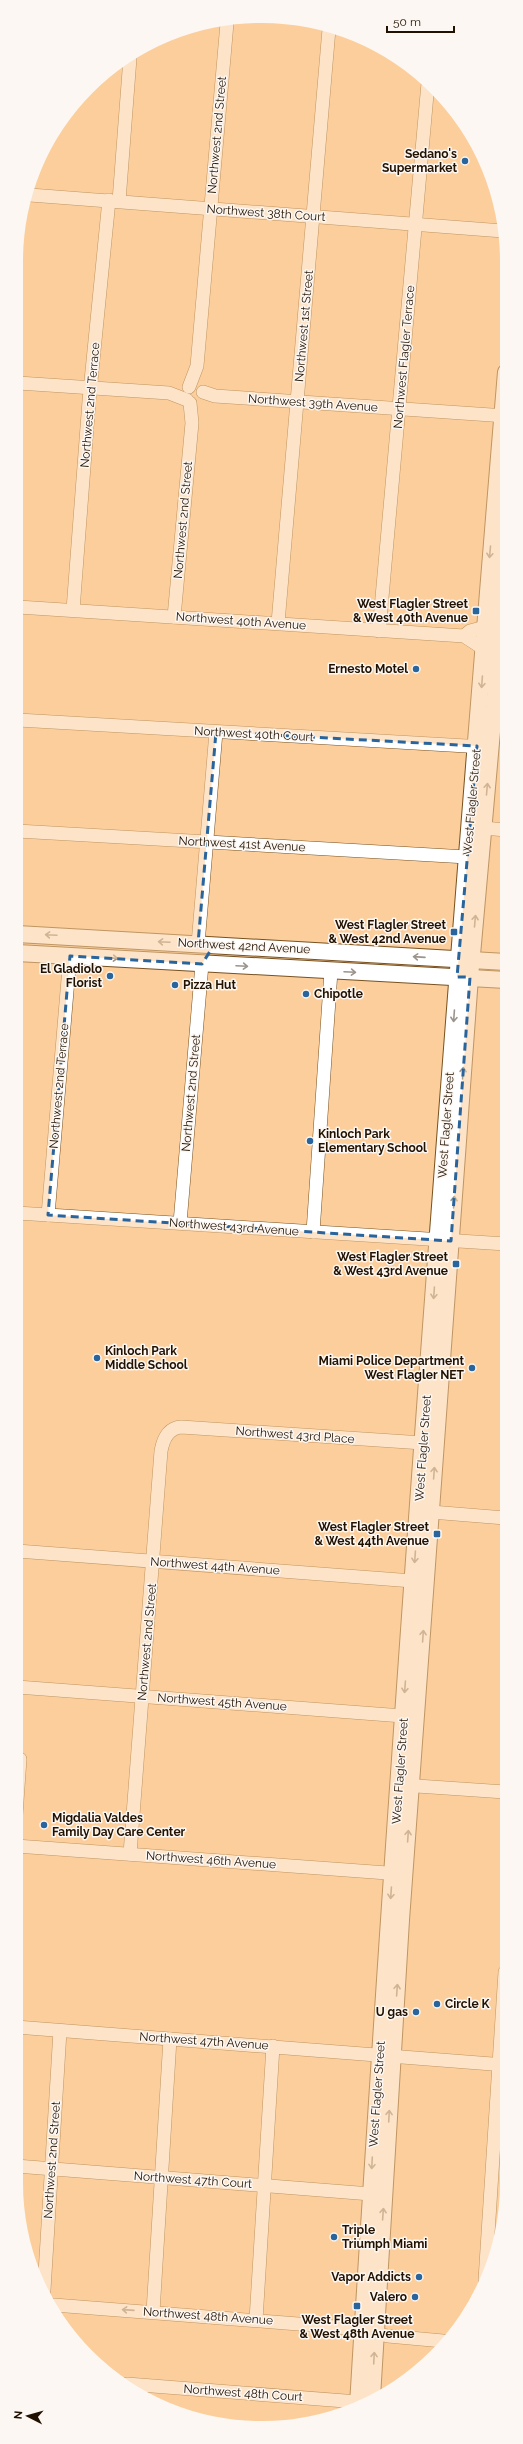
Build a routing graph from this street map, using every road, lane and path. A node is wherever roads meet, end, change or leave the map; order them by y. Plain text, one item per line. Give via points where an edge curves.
1 (226, 26) edge
2 (329, 33) edge
3 (129, 63) edge
4 (427, 90) edge
5 (33, 195) edge
6 (114, 201) junction
7 (210, 210) junction
8 (313, 217) junction
9 (416, 224) junction
10 (498, 231) edge
11 (23, 383) edge
12 (91, 388) junction
13 (197, 395) junction
14 (297, 402) junction
15 (399, 408) junction
16 (500, 416) edge
17 (500, 460) edge
18 (23, 606) edge
19 (73, 610) junction
20 (174, 617) junction
21 (278, 623) junction
22 (485, 627) junction
23 (379, 630) junction
24 (464, 636) junction
25 (484, 649) junction
26 (500, 694) edge
27 (23, 720) edge
28 (216, 732) junction
29 (484, 747) junction
30 (483, 828) junction
31 (500, 829) edge
32 (23, 831) edge
33 (208, 842) junction
34 (467, 857) junction
35 (23, 934) edge
36 (198, 944) junction
37 (231, 946) junction
38 (23, 953) edge
39 (70, 956) junction
40 (465, 960) junction
41 (500, 962) edge
42 (202, 964) junction
43 (331, 971) junction
44 (464, 977) junction
45 (500, 980) edge
46 (23, 1213) edge
47 (48, 1215) junction
48 (180, 1223) junction
49 (313, 1232) junction
50 (444, 1240) junction
51 (500, 1244) edge
52 (169, 1432) joint
53 (423, 1443) junction
54 (425, 1508) junction
55 (500, 1517) edge
56 (23, 1551) edge
57 (153, 1561) junction
58 (413, 1581) junction
59 (425, 1603) junction
60 (23, 1687) edge
61 (143, 1696) junction
62 (403, 1716) junction
63 (405, 1785) junction
64 (500, 1792) edge
65 (23, 1846) edge
66 (130, 1854) junction
67 (399, 1874) junction
68 (23, 2027) edge
69 (60, 2030) junction
70 (170, 2039) junction
71 (273, 2046) junction
72 (386, 2056) junction
73 (500, 2064) edge
74 (500, 2089) edge
75 (23, 2167) edge
76 (52, 2169) junction
77 (162, 2178) junction
78 (265, 2185) junction
79 (371, 2194) junction
80 (487, 2260) edge
81 (45, 2281) edge
82 (57, 2305) edge
83 (153, 2312) junction
84 (256, 2320) junction
85 (369, 2332) junction
86 (440, 2341) edge
87 (135, 2385) edge
88 (362, 2398) edge
89 (356, 2402) edge

1 - 7 street, Northwest 2nd Street
2 - 8 street, Northwest 1st Street
3 - 6 street, Northwest 2nd Terrace
4 - 9 street, Northwest Flagler Terrace
5 - 6 street, Northwest 38th Court
6 - 7 street, Northwest 38th Court
6 - 12 street, Northwest 2nd Terrace
7 - 8 street, Northwest 38th Court
7 - 13 street, Northwest 2nd Street via 197,366
8 - 9 street, Northwest 38th Court
8 - 14 street, Northwest 1st Street
9 - 10 street, Northwest 38th Court
9 - 15 street, Northwest Flagler Terrace
11 - 12 street, Northwest 39th Avenue
12 - 13 street, Northwest 39th Avenue
12 - 19 street, Northwest 2nd Terrace
13 - 14 street, Northwest 39th Avenue
13 - 20 street, Northwest 2nd Street via 192,423
14 - 15 street, Northwest 39th Avenue
14 - 21 street, Northwest 1st Street
15 - 16 street, Northwest 39th Avenue
15 - 23 street, Northwest Flagler Terrace
17 -> 22 main road, West Flagler Street
18 - 19 street, Northwest 40th Avenue
19 - 20 street, Northwest 40th Avenue
20 - 21 street, Northwest 40th Avenue
21 - 23 street, Northwest 40th Avenue
22 - 24 street, Northwest 40th Avenue via 470,631
22 - 25 main road, West Flagler Street
23 - 24 street, Northwest 40th Avenue
24 - 25 street, Northwest 40th Avenue
25 -> 29 main road, West Flagler Street
26 - 29 main road, West Flagler Street
27 - 28 street, Northwest 40th Court
28 - 29 street, Northwest 40th Court
28 - 33 street
30 -> 29 main road, West Flagler Street
29 - 34 main road, West Flagler Street
30 - 31 street
40 -> 30 main road, West Flagler Street
32 - 33 street, Northwest 41st Avenue
33 - 34 street, Northwest 41st Avenue
33 - 36 street
34 - 40 main road, West Flagler Street
36 -> 35 main road, Northwest 42nd Avenue
36 - 37 main road, Northwest 42nd Avenue
40 -> 37 main road, Northwest 42nd Avenue
37 - 42 main road via 212,952
38 - 39 main road, Northwest 42nd Avenue
39 -> 42 main road, Northwest 42nd Avenue
39 - 47 street, Northwest 2nd Terrace
40 - 41 main road, Northwest 42nd Avenue
40 - 44 main road, West Flagler Street
42 -> 43 main road, Northwest 42nd Avenue
42 - 48 street, Northwest 2nd Street
43 -> 44 main road, Northwest 42nd Avenue
43 - 49 street
44 - 45 main road, Northwest 42nd Avenue
44 - 50 main road, West Flagler Street
46 - 47 street, Northwest 43rd Avenue
47 - 48 street, Northwest 43rd Avenue
48 - 49 street, Northwest 43rd Avenue
49 - 50 street, Northwest 43rd Avenue
50 - 51 street, Northwest 43rd Avenue
50 -> 53 main road, West Flagler Street
54 -> 50 main road, West Flagler Street
52 - 53 street, Northwest 43rd Place via 181,1427
52 - 57 street, Northwest 2nd Street via 161,1451
53 - 54 main road, West Flagler Street
54 - 55 street
54 -> 58 main road, West Flagler Street
54 - 59 main road, West Flagler Street
56 - 57 street, Northwest 44th Avenue
57 - 58 street, Northwest 44th Avenue
57 - 61 street, Northwest 2nd Street
58 - 59 main road
58 -> 62 main road, West Flagler Street
63 -> 59 main road, West Flagler Street
60 - 61 street, Northwest 45th Avenue
61 - 62 street, Northwest 45th Avenue
61 - 66 street, Northwest 2nd Street
62 - 63 main road, West Flagler Street
63 - 64 street
63 - 67 main road, West Flagler Street
65 - 66 street, Northwest 46th Avenue
66 - 67 street, Northwest 46th Avenue
67 - 72 main road, West Flagler Street
68 - 69 street, Northwest 47th Avenue
69 - 70 street, Northwest 47th Avenue
69 - 76 street, Northwest 2nd Street
70 - 71 street, Northwest 47th Avenue
70 - 77 street
71 - 72 street, Northwest 47th Avenue
71 - 78 street
72 - 73 street, Northwest 47th Avenue
72 -> 79 main road, West Flagler Street
85 -> 72 main road, West Flagler Street
74 - 80 street
75 - 76 street, Northwest 47th Court
76 - 77 street, Northwest 47th Court
76 - 81 street, Northwest 2nd Street
77 - 78 street, Northwest 47th Court
77 - 83 street
78 - 79 street, Northwest 47th Court
78 - 84 street
79 - 85 main road, West Flagler Street
83 -> 82 street, Northwest 48th Avenue
83 - 84 street, Northwest 48th Avenue
84 - 85 street, Northwest 48th Avenue
85 - 86 street, Northwest 48th Avenue
85 - 88 main road, West Flagler Street
87 - 89 street, Northwest 48th Court

